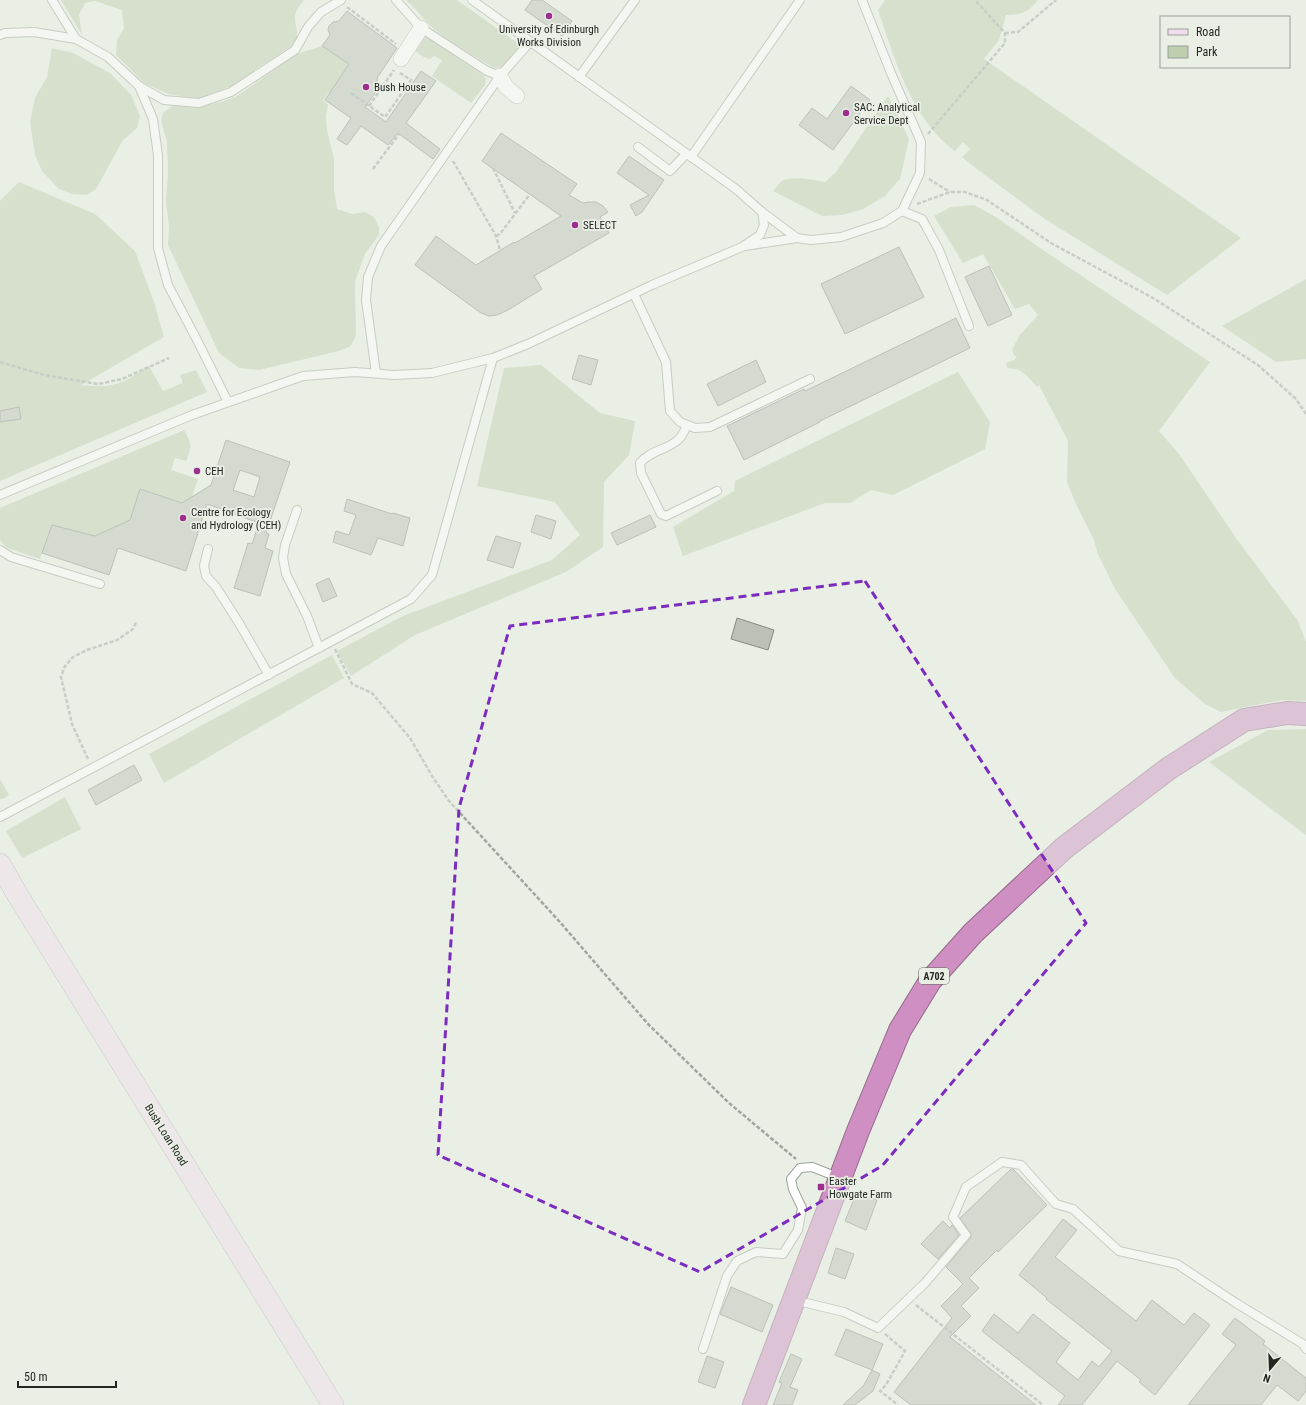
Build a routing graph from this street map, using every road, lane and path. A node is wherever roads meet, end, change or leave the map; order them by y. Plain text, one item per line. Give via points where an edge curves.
1 (52, 0) edge
2 (340, 0) edge
3 (396, 0) edge
4 (472, 0) edge
5 (635, 0) edge
6 (800, 0) edge
7 (862, 0) edge
8 (975, 0) edge
9 (1056, 0) edge
10 (421, 28) junction
11 (1005, 33) junction
12 (0, 35) edge
13 (76, 39) junction
14 (530, 42) junction
15 (404, 55) joint
16 (500, 76) junction
17 (579, 77) junction
18 (139, 86) junction
19 (351, 93) dead end
20 (517, 96) dead end
21 (369, 106) junction
22 (399, 134) dead end
23 (921, 142) junction
24 (638, 147) dead end
25 (446, 155) junction
26 (688, 155) junction
27 (493, 168) dead end
28 (373, 169) dead end
29 (920, 173) junction
30 (950, 192) junction
31 (530, 194) dead end
32 (902, 211) junction
33 (762, 212) junction
34 (515, 213) junction
35 (496, 236) junction
36 (797, 238) junction
37 (742, 247) junction
38 (500, 250) dead end
39 (634, 294) junction
40 (969, 326) dead end
41 (168, 358) dead end
42 (493, 358) junction
43 (0, 362) edge
44 (376, 373) junction
45 (810, 378) dead end
46 (228, 402) junction
47 (1306, 414) edge
48 (687, 425) junction
49 (717, 491) dead end
50 (0, 495) edge
51 (297, 510) dead end
52 (208, 549) dead end
53 (0, 550) edge
54 (100, 584) dead end
55 (137, 621) dead end
56 (331, 642) junction
57 (319, 648) junction
58 (269, 675) junction
59 (1306, 714) edge
60 (92, 768) junction
61 (0, 817) edge
62 (0, 864) edge
63 (806, 1167) junction
64 (840, 1178) junction
65 (908, 1299) junction
66 (793, 1300) junction
67 (878, 1328) junction
68 (703, 1348) dead end
69 (1306, 1349) edge
70 (333, 1405) edge
71 (754, 1405) edge
72 (898, 1405) edge
73 (1043, 1405) edge

1 - 13 lane
2 - 15 path
2 - 18 lane via 322,12 308,27 295,50 231,92 199,103 164,100
3 - 10 lane
4 - 14 lane
5 - 17 lane
6 - 26 lane
7 - 23 lane
8 - 11 path
9 - 11 path via 1018,32
10 - 15 street
10 - 16 lane via 487,71
11 - 23 path via 1005,43
12 - 13 lane via 34,32
13 - 18 lane via 108,58
14 - 16 lane
14 - 17 lane
16 - 20 street via 506,87
16 - 25 lane
17 - 26 lane
18 - 46 lane via 153,119 158,155 158,248 168,285 193,342
19 - 21 path
21 - 21 path via 395,69 411,80 385,117
22 - 28 path
23 - 29 lane
24 - 26 lane via 670,171
25 - 35 path via 454,161
25 - 44 lane via 381,246 368,277 366,300
26 - 33 lane via 736,189
27 - 34 path
29 - 30 path
29 - 32 lane
30 - 32 path
30 - 47 path via 965,192 988,200 1051,243 1153,298 1258,365 1296,399
31 - 34 path
32 - 36 lane via 883,223 841,237 811,240
32 - 40 lane via 922,219 939,250
33 - 36 lane
33 - 37 lane via 764,225 760,235
34 - 35 path
35 - 38 path
36 - 37 lane
37 - 39 lane
39 - 42 lane
39 - 48 lane via 666,362 670,411 680,422
41 - 43 path via 122,379 98,384 44,375
42 - 44 lane via 432,373
42 - 56 lane via 432,575 411,599
44 - 46 lane via 303,376
45 - 48 lane via 710,427 695,428
46 - 50 lane
48 - 49 lane via 678,441 644,457 640,463 641,473 661,514 666,516
51 - 57 lane via 282,558 286,574 307,616
52 - 58 lane via 204,566 206,576 239,623
53 - 54 lane via 11,557
55 - 60 path via 132,630 122,636 73,657 65,666 61,677 72,724
56 - 57 lane
56 - 63 path via 352,684 372,693 410,738 450,801 648,1024 729,1103
57 - 58 lane
58 - 60 lane
59 - 64 highway, A702 via 1287,713 1244,720 1168,769 1064,848 973,933 930,981 900,1030
60 - 61 lane
62 - 70 street, Bush Loan Road
63 - 64 lane
63 - 68 lane via 800,1168 791,1179 802,1208 798,1230 783,1254 756,1252 737,1261 727,1276
64 - 66 highway, A702
65 - 67 lane
65 - 69 lane via 966,1235 953,1217 966,1187 1002,1162 1021,1165 1056,1204 1073,1209 1119,1251 1177,1264 1236,1304 1303,1344
65 - 73 path
66 - 67 lane via 844,1312
66 - 71 highway, A702
67 - 72 path via 905,1351 880,1391

